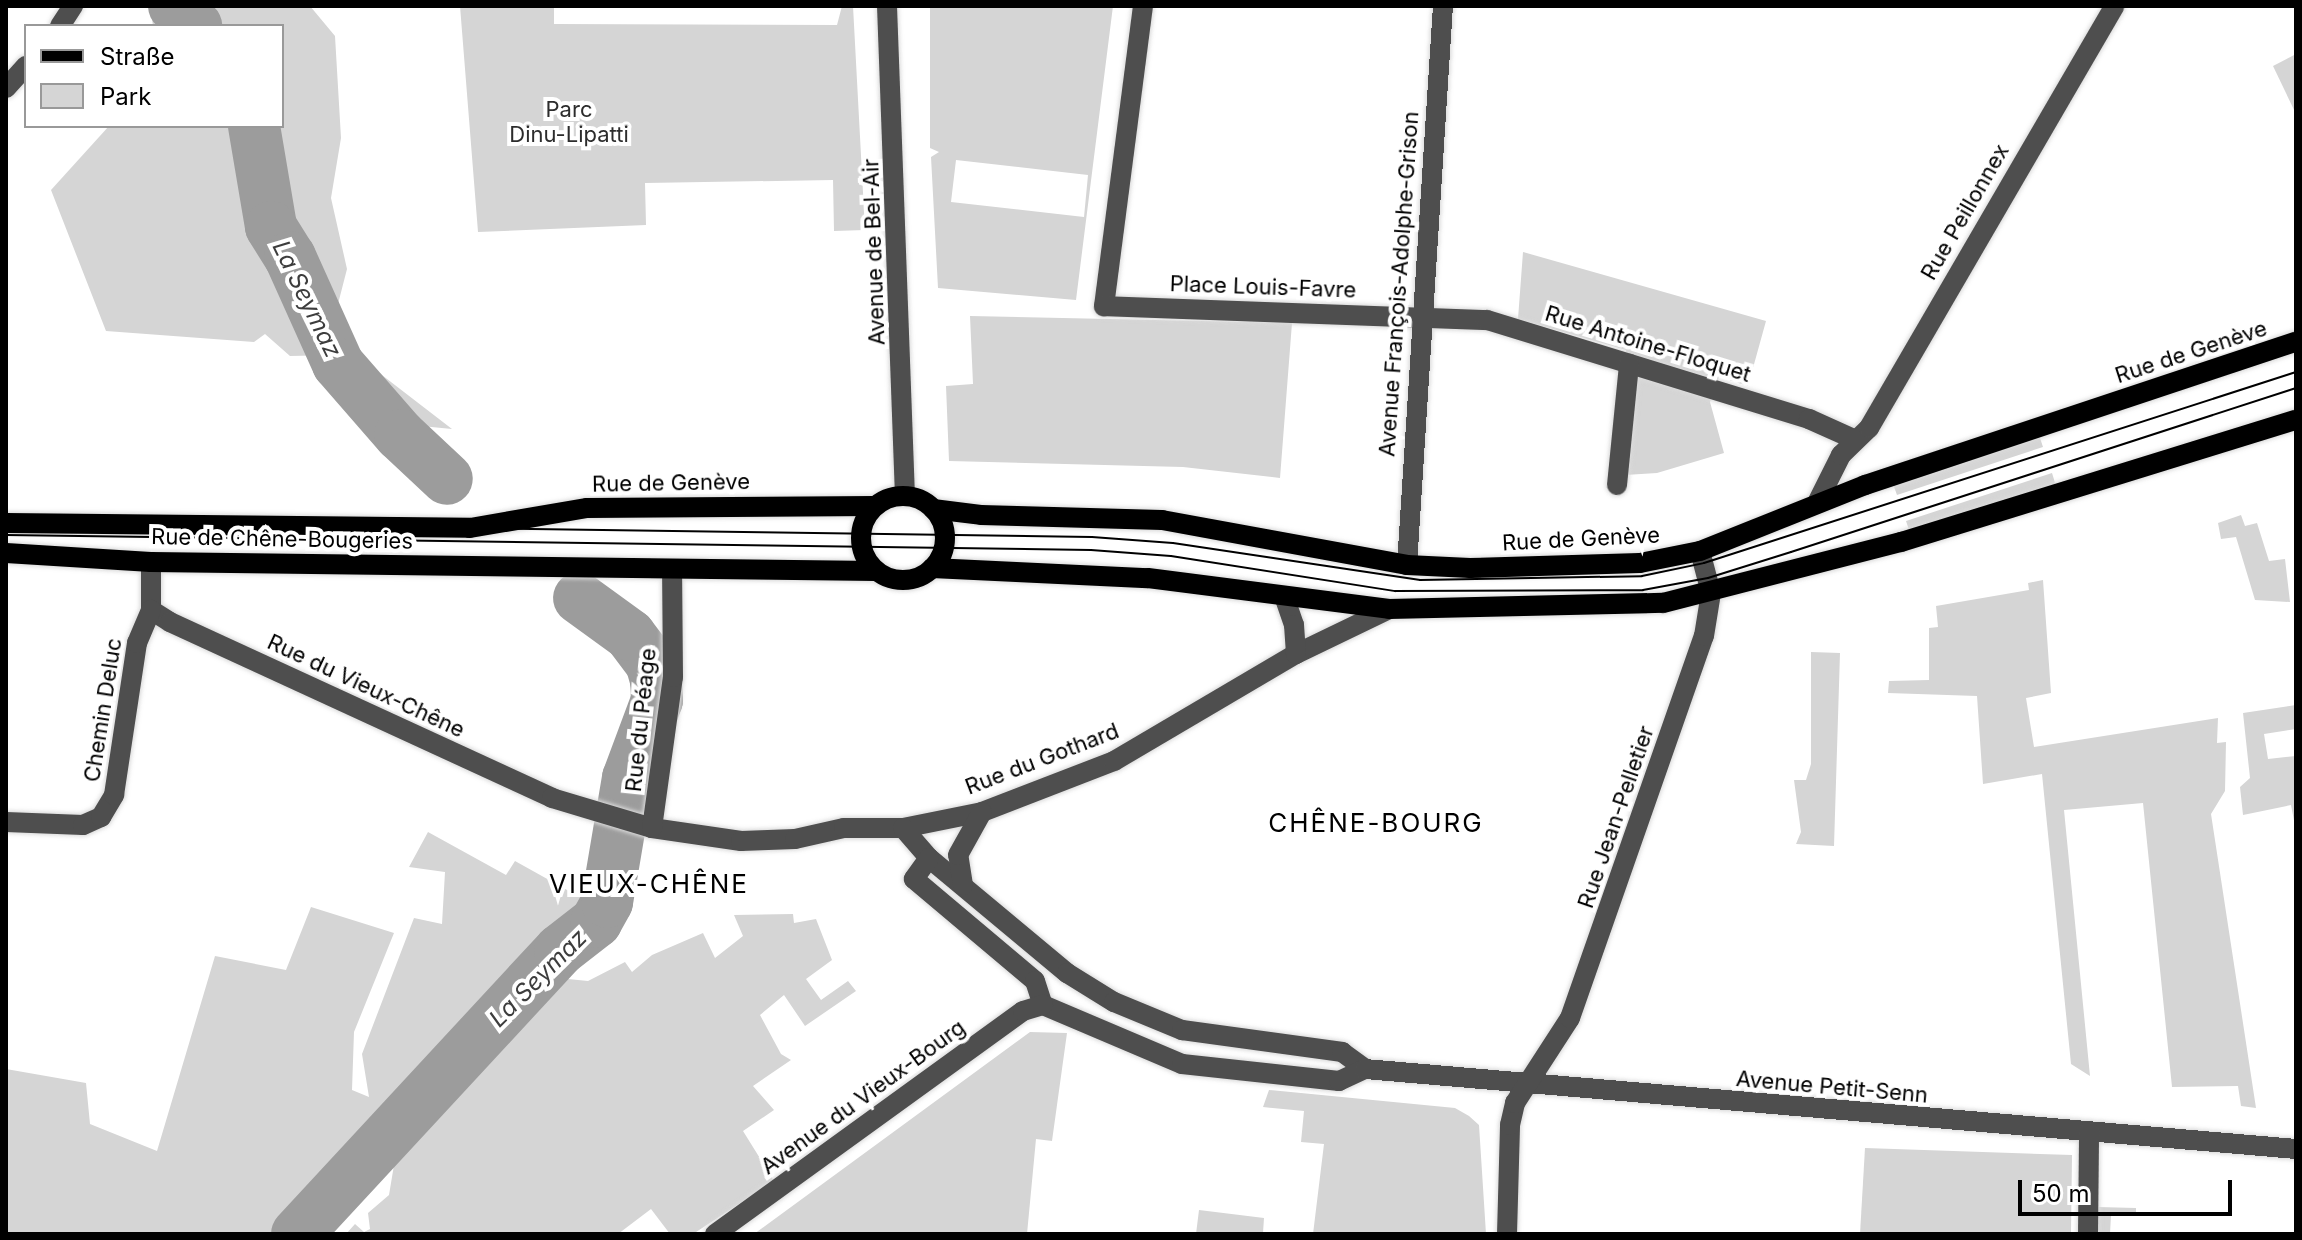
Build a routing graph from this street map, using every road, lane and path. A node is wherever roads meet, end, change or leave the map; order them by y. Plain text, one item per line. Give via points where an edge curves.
1 (73, 6) edge
2 (887, 6) edge
3 (1143, 6) edge
4 (1443, 6) edge
5 (2115, 6) edge
6 (61, 24) edge
7 (24, 68) edge
8 (6, 88) edge
9 (1420, 316) junction
10 (2296, 342) edge
11 (1629, 364) junction
12 (2296, 420) edge
13 (1856, 440) junction
14 (1617, 485) dead end
15 (905, 496) junction
16 (1817, 503) junction
17 (875, 506) junction
18 (933, 509) junction
19 (6, 523) edge
20 (1700, 551) junction
21 (6, 553) edge
22 (151, 562) junction
23 (1407, 565) junction
24 (932, 568) junction
25 (672, 569) junction
26 (876, 571) junction
27 (1711, 593) junction
28 (1284, 596) junction
29 (1389, 609) junction
30 (151, 610) junction
31 (1296, 654) junction
32 (982, 812) junction
33 (6, 822) edge
34 (646, 826) junction
35 (903, 828) junction
36 (929, 858) junction
37 (963, 885) junction
38 (1043, 1005) junction
39 (1365, 1069) junction
40 (1526, 1086) junction
41 (2089, 1132) junction
42 (2296, 1149) edge
43 (715, 1234) edge
44 (1507, 1234) edge
45 (2088, 1234) edge

1 - 6 street
2 - 15 street, Avenue de Bel-Air
3 - 9 street, Place Louis-Favre via 1104,306
4 - 9 street, Avenue François-Adolphe-Grison
5 - 13 street, Rue Peillonnex via 1869,428
7 - 8 street
9 - 11 street, Rue Antoine-Floquet via 1487,320
9 - 23 street, Avenue François-Adolphe-Grison
10 - 16 main road, Rue de Genève
11 - 13 street, Rue Antoine-Floquet via 1809,419
11 - 14 street
12 - 27 main road via 2069,493
13 - 16 street, Rue Peillonnex via 1841,455
15 - 17 main road, Rue de Genève
15 - 18 main road, Rue de Genève
16 - 20 main road, Rue de Genève
17 - 19 main road, Rue de Genève via 587,508 470,528
17 - 26 main road via 861,540
18 - 23 main road, Rue de Genève via 1162,520
18 - 24 main road via 945,535
20 - 23 main road, Rue de Genève via 1640,563
20 - 27 street, Rue Jean-Pelletier
21 - 22 main road, Rue de Chêne-Bougeries
22 - 25 main road, Rue de Chêne-Bougeries
22 - 30 street
24 - 26 main road via 910,579
24 - 28 main road via 1148,578
25 - 26 main road
25 - 34 street, Rue du Péage via 673,677
27 - 29 main road via 1663,603
27 - 40 street, Rue Jean-Pelletier via 1704,636 1570,1018
28 - 29 main road
28 - 31 street
29 - 31 street, Rue du Gothard
30 - 33 street, Chemin Deluc via 137,643 114,795 101,817 83,825
30 - 34 street, Rue du Vieux-Chêne via 500,776
31 - 32 street, Rue du Gothard via 1114,761
32 - 35 street, Rue du Gothard
32 - 37 street via 958,855
34 - 35 street, Rue du Gothard via 741,841 795,839 844,828
35 - 36 street, Avenue Petit-Senn
36 - 37 street, Avenue Petit-Senn
36 - 38 street via 914,879 1035,981
37 - 39 street, Avenue Petit-Senn via 1067,973 1114,1002 1182,1030 1342,1052
38 - 39 street, Avenue Petit-Senn via 1182,1064 1339,1081
38 - 43 street, Avenue du Vieux-Bourg via 1023,1011
39 - 40 street, Avenue Petit-Senn
40 - 41 street, Avenue Petit-Senn
40 - 44 street, Rue Jean-Pelletier via 1510,1125
41 - 42 street, Avenue Petit-Senn
41 - 45 street

